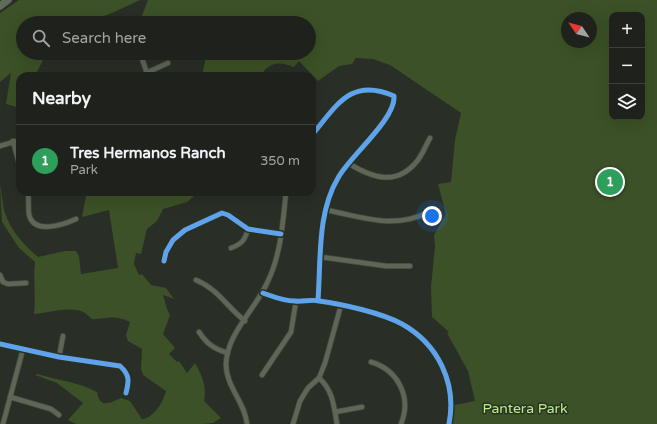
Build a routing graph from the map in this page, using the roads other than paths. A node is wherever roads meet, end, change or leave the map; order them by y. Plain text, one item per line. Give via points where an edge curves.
1 (8, 0) edge
2 (0, 6) edge
3 (142, 60) edge
4 (168, 63) dead end
5 (146, 72) edge
6 (152, 72) edge
7 (316, 129) edge
8 (430, 138) dead end
9 (13, 141) junction
10 (16, 141) edge
11 (0, 146) edge
12 (16, 152) edge
13 (348, 163) junction
14 (28, 196) edge
15 (286, 196) edge
16 (326, 210) junction
17 (429, 212) dead end
18 (76, 220) dead end
19 (248, 229) junction
20 (281, 234) junction
21 (231, 248) dead end
22 (321, 257) junction
23 (164, 261) dead end
24 (410, 266) dead end
25 (0, 275) edge
26 (196, 280) dead end
27 (26, 283) dead end
28 (263, 293) junction
29 (318, 300) junction
30 (296, 302) junction
31 (341, 305) junction
32 (244, 321) junction
33 (199, 332) dead end
34 (63, 336) dead end
35 (0, 344) edge
36 (23, 349) junction
37 (228, 353) junction
38 (59, 357) junction
39 (371, 362) dead end
40 (262, 375) dead end
41 (318, 378) junction
42 (126, 393) dead end
43 (10, 397) junction
44 (362, 407) dead end
45 (335, 412) junction
46 (59, 415) dead end
47 (3, 424) edge
48 (247, 424) edge
49 (293, 424) edge
50 (337, 424) edge
51 (401, 424) edge
52 (450, 424) edge

1 - 2 highway
3 - 5 street
4 - 6 street
7 - 13 street via 351,92 365,88 394,96 394,102 376,132
8 - 13 street via 419,159 397,175 372,176
9 - 10 street
9 - 11 street
9 - 12 street
13 - 16 street via 331,189
14 - 18 street via 29,214 38,226 47,227
15 - 20 street
16 - 17 street via 384,222 416,218
16 - 22 street
19 - 20 street
19 - 21 street via 245,240
19 - 23 street via 222,213 185,230 173,240
20 - 28 street via 275,266
22 - 24 street via 378,266
22 - 29 street
25 - 27 street via 3,282 8,284
26 - 32 street via 216,291
28 - 30 street
28 - 32 street
29 - 30 street
29 - 31 street
30 - 40 street via 291,332
31 - 41 street via 325,363
31 - 52 street via 400,323 430,347 448,382
32 - 37 street via 234,336
33 - 37 street via 216,350
34 - 38 street
35 - 36 street
36 - 38 street
36 - 43 street
37 - 48 street via 227,375
38 - 42 street via 120,366 129,376
39 - 51 street via 388,370 401,387 405,409
41 - 45 street via 331,392
41 - 49 street via 300,401
43 - 46 street via 51,409
43 - 47 street
44 - 45 street
45 - 50 street

